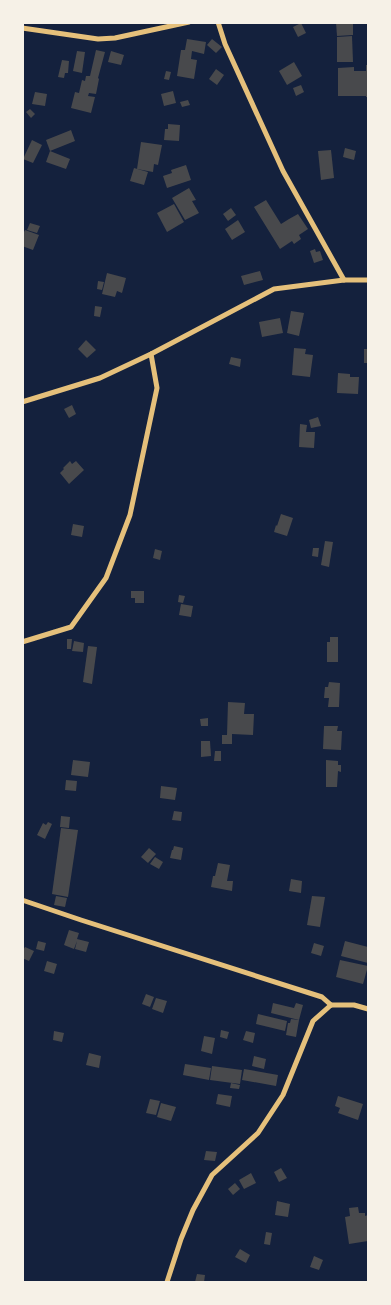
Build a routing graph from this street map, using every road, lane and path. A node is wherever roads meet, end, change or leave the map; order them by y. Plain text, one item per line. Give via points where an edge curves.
1 (189, 22) edge
2 (218, 22) edge
3 (22, 28) edge
4 (344, 280) junction
5 (368, 280) edge
6 (151, 354) junction
7 (22, 402) edge
8 (22, 642) edge
9 (22, 900) edge
10 (331, 1005) junction
11 (368, 1009) edge
12 (167, 1282) edge

1 - 3 street via 98,39
2 - 4 street via 283,171
4 - 5 street
4 - 6 street via 274,289
6 - 7 street via 100,378
6 - 8 street via 157,388 130,515 106,578 71,627
9 - 10 street via 322,997
10 - 11 street
10 - 12 street via 313,1021 283,1096 258,1133 212,1175 193,1210

